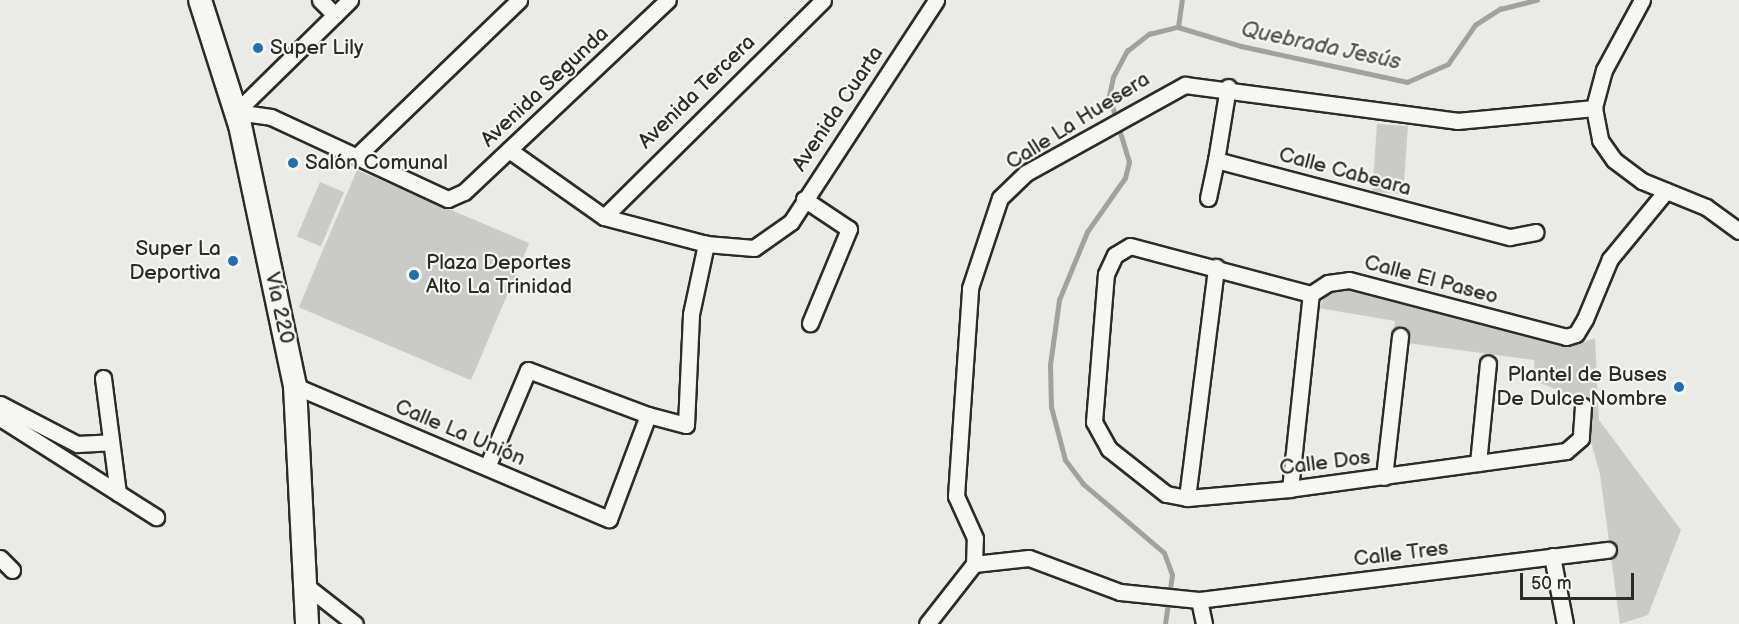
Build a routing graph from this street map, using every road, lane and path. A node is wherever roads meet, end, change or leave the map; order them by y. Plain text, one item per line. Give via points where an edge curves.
1 (200, 0) edge
2 (320, 0) edge
3 (350, 0) edge
4 (519, 0) edge
5 (668, 0) edge
6 (822, 0) edge
7 (935, 0) edge
8 (1642, 0) edge
9 (334, 15) junction
10 (1228, 87) junction
11 (1594, 108) junction
12 (236, 112) junction
13 (509, 150) junction
14 (357, 156) junction
15 (1216, 160) junction
16 (1666, 191) junction
17 (1208, 198) dead end
18 (804, 199) junction
19 (604, 217) junction
20 (1739, 231) edge
21 (1536, 232) dead end
22 (706, 244) junction
23 (1216, 267) junction
24 (1311, 294) junction
25 (810, 323) dead end
26 (1400, 336) dead end
27 (1488, 363) dead end
28 (103, 378) dead end
29 (295, 387) junction
30 (1582, 406) dead end
31 (2, 412) edge
32 (648, 415) junction
33 (111, 442) junction
34 (1478, 463) junction
35 (487, 467) junction
36 (1384, 477) junction
37 (1290, 489) junction
38 (118, 494) junction
39 (1187, 498) junction
40 (156, 518) dead end
41 (1608, 550) dead end
42 (1552, 556) junction
43 (0, 558) edge
44 (974, 564) junction
45 (12, 570) dead end
46 (309, 588) junction
47 (1199, 600) junction
48 (307, 624) edge
49 (355, 624) edge
50 (927, 624) edge
51 (1204, 624) edge
52 (1565, 624) edge

1 - 12 main road, Vía 220
2 - 9 street
3 - 9 street
4 - 14 street
5 - 13 street, Avenida Segunda
6 - 19 street, Avenida Tercera
7 - 18 street, Avenida Cuarta
8 - 11 street via 1604,70
9 - 12 street
10 - 11 street, Calle La Huesera via 1456,121
10 - 15 street
10 - 44 street, Calle La Huesera via 1185,85 1026,173 1000,198 970,288 956,439 957,496 975,538
11 - 16 street via 1610,154 1642,181
12 - 14 street via 271,117
12 - 29 main road, Vía 220
13 - 14 street, Avenida Segunda via 464,192 448,199
13 - 19 street
15 - 17 street
15 - 21 street, Calle Cabeara via 1510,237
16 - 20 street via 1706,207
16 - 24 street, Calle El Paseo via 1610,260 1576,334 1566,337 1349,280 1328,283
18 - 22 street, Avenida Cuarta via 791,222 754,248
18 - 25 street via 849,230
19 - 22 street
22 - 32 street via 691,314 686,426
23 - 24 street
23 - 39 street
23 - 39 street, Calle Dos via 1130,246 1115,255 1105,285 1094,422 1099,437 1166,494
24 - 37 street
26 - 36 street
27 - 34 street
28 - 33 street
29 - 35 street, Calle La Unión
29 - 46 main road, Vía 220
30 - 34 street, Calle Dos via 1581,438 1575,448
31 - 33 street via 77,444
31 - 38 street
32 - 35 street via 528,370
32 - 35 street, Calle La Unión via 609,519
33 - 38 street
34 - 36 street, Calle Dos
36 - 37 street, Calle Dos
37 - 39 street, Calle Dos
38 - 40 street
41 - 42 street, Calle Tres
42 - 47 street, Calle Tres
42 - 52 street
43 - 45 street
44 - 47 street, Calle Tres via 1029,558 1064,567 1095,586
44 - 50 street
46 - 48 main road, Vía 220
46 - 49 street
47 - 51 street

